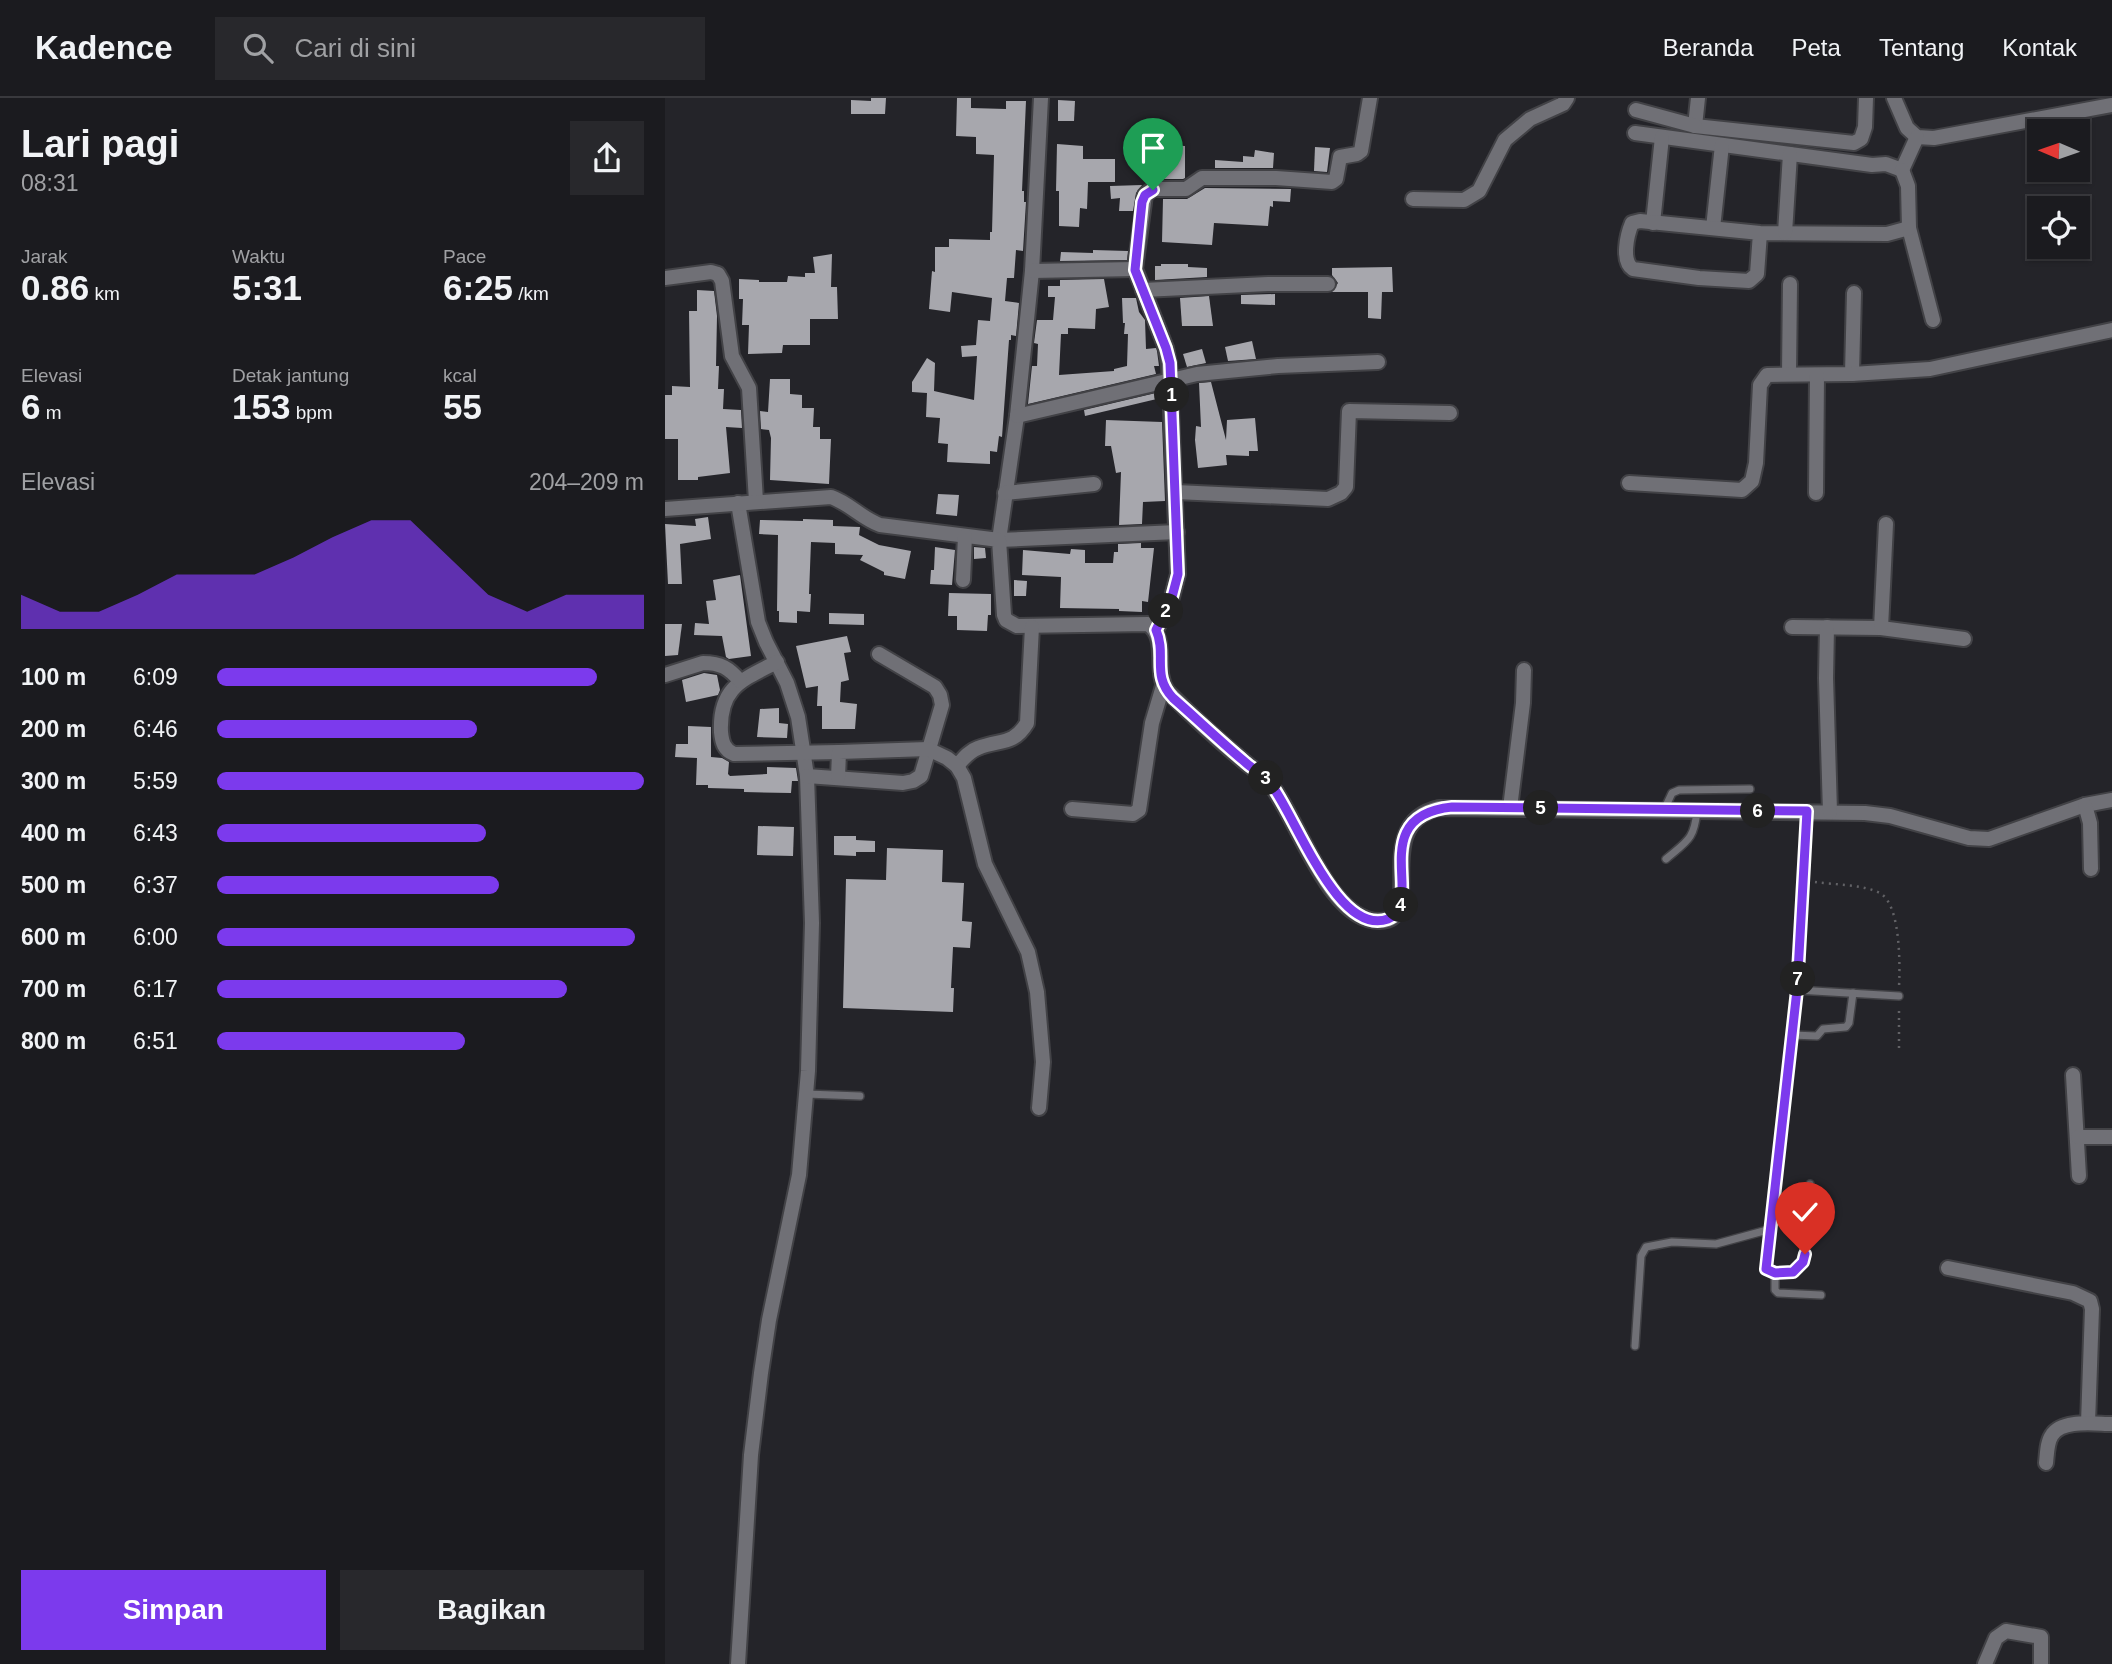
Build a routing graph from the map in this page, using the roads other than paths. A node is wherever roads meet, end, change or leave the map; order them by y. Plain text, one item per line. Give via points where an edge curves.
1 (1041, 98) edge
2 (1370, 98) edge
3 (1567, 98) edge
4 (1699, 98) edge
5 (1866, 98) edge
6 (1894, 98) edge
7 (2112, 106) edge
8 (1636, 110) dead end
9 (1695, 126) junction
10 (1635, 133) dead end
11 (1662, 137) junction
12 (1917, 137) junction
13 (1722, 145) junction
14 (1790, 154) junction
15 (1902, 170) junction
16 (1413, 199) dead end
17 (1653, 223) junction
18 (1713, 228) junction
19 (1909, 228) junction
20 (1760, 233) junction
21 (1785, 233) junction
22 (1135, 270) junction
23 (1032, 271) junction
24 (665, 278) edge
25 (1328, 284) dead end
26 (1790, 284) dead end
27 (1143, 290) junction
28 (1854, 293) dead end
29 (1933, 320) dead end
30 (2112, 330) edge
31 (1378, 362) dead end
32 (1789, 374) junction
33 (1852, 374) junction
34 (1818, 375) junction
35 (1171, 380) junction
36 (1450, 413) dead end
37 (1017, 416) junction
38 (1629, 483) dead end
39 (1094, 484) dead end
40 (1176, 492) junction
41 (1005, 493) junction
42 (1816, 494) dead end
43 (756, 501) junction
44 (738, 503) junction
45 (665, 509) edge
46 (1886, 524) dead end
47 (1177, 532) junction
48 (965, 536) junction
49 (999, 540) junction
50 (963, 580) dead end
51 (1792, 626) dead end
52 (1032, 627) junction
53 (1827, 627) junction
54 (1881, 628) junction
55 (1156, 630) junction
56 (1964, 639) dead end
57 (879, 654) dead end
58 (777, 662) junction
59 (1524, 670) dead end
60 (665, 675) edge
61 (740, 681) junction
62 (1163, 686) junction
63 (928, 749) junction
64 (803, 751) junction
65 (839, 751) junction
66 (957, 766) junction
67 (807, 776) junction
68 (838, 778) junction
69 (1750, 789) dead end
70 (2112, 800) edge
71 (2085, 805) junction
72 (1510, 808) junction
73 (1072, 809) dead end
74 (1664, 810) junction
75 (1696, 811) junction
76 (1807, 811) junction
77 (1830, 812) junction
78 (1666, 859) dead end
79 (2091, 869) dead end
80 (1797, 990) junction
81 (1853, 993) junction
82 (1899, 996) road end
83 (1793, 1035) junction
84 (2074, 1075) dead end
85 (806, 1094) junction
86 (860, 1097) dead end
87 (1039, 1108) dead end
88 (2078, 1137) junction
89 (2112, 1137) edge
90 (2079, 1177) dead end
91 (1810, 1184) dead end
92 (1770, 1229) junction
93 (1948, 1268) dead end
94 (1775, 1273) junction
95 (1821, 1295) dead end
96 (1635, 1346) dead end
97 (2088, 1423) junction
98 (2112, 1424) edge
99 (2046, 1463) dead end
100 (738, 1664) edge
101 (1985, 1664) edge
102 (2041, 1664) edge

1 - 23 street
2 - 22 street via 1361,151 1340,157 1332,183 1202,178 1186,189 1148,192 1142,202
3 - 16 street via 1505,140 1479,191 1464,200
4 - 9 street
5 - 9 street via 1865,127 1861,139 1854,143
6 - 12 street via 1907,128
7 - 12 street via 1934,138
8 - 9 street
10 - 11 street
11 - 13 street
11 - 17 street
12 - 15 street
13 - 14 street
13 - 18 street
14 - 15 street via 1887,164
14 - 21 street
15 - 19 street via 1908,186
17 - 18 street
17 - 20 street via 1632,223 1628,266 1699,278 1753,279
18 - 20 street
19 - 21 street via 1887,234
19 - 29 street
20 - 21 street
22 - 23 street
22 - 27 street
23 - 37 street
24 - 43 street via 711,272 722,281 733,356 749,388
25 - 27 street
26 - 32 street
27 - 35 street via 1166,348
28 - 33 street
30 - 33 street via 1930,369
31 - 35 street via 1227,370
32 - 34 street
32 - 38 street via 1767,375 1762,380 1756,463 1752,481 1742,490
33 - 34 street
34 - 42 street
35 - 37 street
35 - 40 street
36 - 40 street via 1349,411 1346,487 1328,499
37 - 41 street
39 - 41 street
40 - 47 street
41 - 49 street
43 - 44 street
43 - 48 street via 831,497 880,525
44 - 45 street
44 - 58 street via 758,622
46 - 54 street
47 - 49 street
47 - 55 street via 1176,586
48 - 49 street
48 - 50 street
49 - 52 street via 1006,621
51 - 53 street
52 - 55 street via 1144,623
52 - 66 street via 1027,723 1009,741 979,747
53 - 54 street
53 - 77 street
54 - 56 street
55 - 62 street
57 - 63 street via 935,687 940,695 942,705
58 - 61 street
58 - 64 street via 793,698
59 - 72 street
60 - 61 street via 710,663 730,669
61 - 64 street via 722,708 725,748 734,754
62 - 72 street via 1266,778 1327,883 1345,905 1371,920 1390,919 1402,902 1404,840 1418,816 1452,807
62 - 73 street via 1152,723 1139,810 1133,814
63 - 65 street
63 - 66 street
63 - 68 street via 921,776 913,781
64 - 65 street
64 - 67 street
65 - 68 street
66 - 87 street via 985,864 1028,952 1044,1062
67 - 68 street
67 - 85 street via 812,923
69 - 74 lane via 1674,791
70 - 71 street
71 - 77 street via 1989,839 1969,838 1890,816
71 - 79 street
72 - 74 street
74 - 75 street
75 - 76 street
75 - 78 lane via 1692,836
76 - 77 street
76 - 80 lane
80 - 81 lane
80 - 83 lane
81 - 82 lane
81 - 83 lane via 1846,1027 1823,1029 1817,1036
83 - 92 lane
84 - 88 street
85 - 86 lane
85 - 100 street via 799,1175 769,1320 753,1441
88 - 89 street
88 - 90 street
91 - 94 lane via 1803,1262 1793,1272
92 - 94 lane via 1765,1267
92 - 96 lane via 1716,1244 1672,1242 1646,1247 1641,1256
93 - 97 street via 2090,1300
94 - 95 lane via 1778,1293
97 - 98 street
97 - 99 street via 2067,1425 2052,1433
101 - 102 street via 1996,1638 2006,1631 2041,1637

